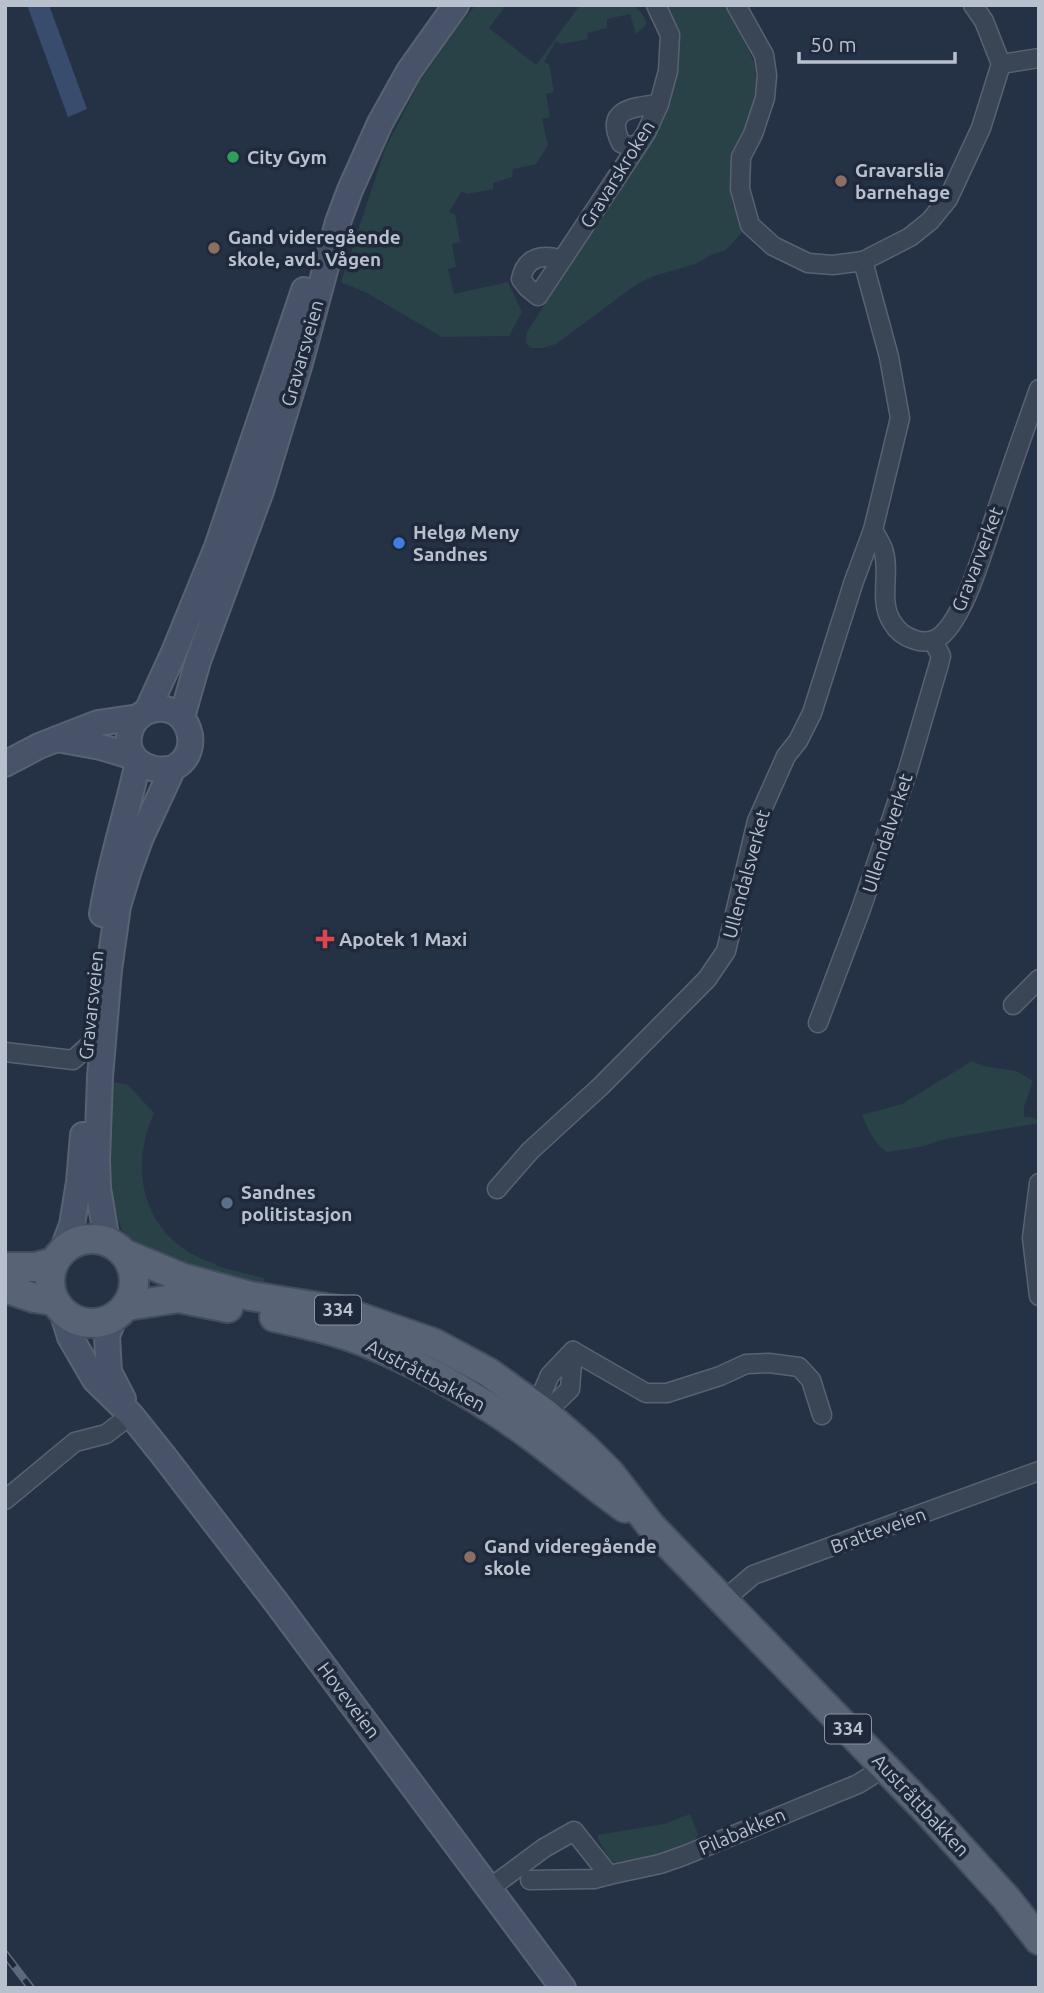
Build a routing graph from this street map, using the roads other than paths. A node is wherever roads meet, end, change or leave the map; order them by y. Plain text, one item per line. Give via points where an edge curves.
1 (436, 5) edge
2 (456, 5) edge
3 (656, 5) edge
4 (736, 5) edge
5 (972, 5) edge
6 (1039, 58) edge
7 (1001, 64) junction
8 (659, 104) junction
9 (637, 145) junction
10 (562, 260) junction
11 (863, 261) junction
12 (1039, 389) edge
13 (873, 530) junction
14 (933, 641) junction
15 (143, 714) junction
16 (182, 717) junction
17 (57, 739) junction
18 (136, 759) junction
19 (5, 764) edge
20 (173, 768) junction
21 (1039, 979) edge
22 (1013, 1005) dead end
23 (818, 1023) dead end
24 (87, 1047) junction
25 (5, 1052) edge
26 (1039, 1183) edge
27 (497, 1189) dead end
28 (116, 1247) junction
29 (58, 1256) junction
30 (5, 1267) edge
31 (5, 1287) edge
32 (1039, 1296) edge
33 (58, 1306) junction
34 (120, 1312) junction
35 (131, 1415) junction
36 (822, 1415) dead end
37 (535, 1417) junction
38 (1039, 1471) edge
39 (5, 1500) edge
40 (724, 1601) junction
41 (871, 1776) dead end
42 (609, 1875) junction
43 (530, 1880) dead end
44 (489, 1888) junction
45 (1039, 1940) edge
46 (563, 1988) edge

1 - 15 main road, Gravarsveien via 393,73 339,188 217,547
2 - 16 main road, Gravarsveien via 409,71 380,123 338,222 261,491
3 - 8 street, Gravarskroken via 670,35 668,71
4 - 11 street via 764,55 767,75 765,98 741,157 740,189 750,225 773,246 808,263
5 - 7 street via 984,21
6 - 7 street
7 - 11 street via 981,128 948,199 910,237
8 - 9 street, Gravarskroken
8 - 9 street via 625,110 618,117 615,127 621,144
9 - 10 street, Gravarskroken
10 - 10 street, Gravarskroken via 538,296 521,279 531,262 542,257
11 - 13 street via 900,418
12 - 14 street, Gravarverket via 972,581 954,618
13 - 14 street via 883,548 891,622 910,638
13 - 27 street, Ullendalsverket via 812,713 786,756 757,821 726,951 707,979 530,1151
14 - 23 street, Ullendalverket via 939,664 908,770
15 - 16 main road via 167,709
15 - 17 main road via 98,723
15 - 18 main road via 129,736
16 - 20 main road via 189,728 191,747
17 - 18 main road
17 - 19 main road
18 - 20 main road via 152,770
18 - 24 main road, Gravarsveien via 128,810 107,883
20 - 28 main road, Gravarsveien via 129,870 118,906 109,970 97,1160 98,1188
21 - 22 street
24 - 25 street via 73,1060
24 - 29 main road, Gravarsveien via 79,1182 72,1225
26 - 32 street via 1032,1238
28 - 29 main road, 334 via 91,1238 76,1242
28 - 34 main road via 134,1270 134,1289
28 - 37 main road, Austråttbakken / 334 via 183,1278 250,1296 339,1310 434,1343 488,1372
29 - 30 main road, 334 via 36,1267
29 - 33 main road via 50,1281
31 - 33 main road, 334
33 - 34 main road, 334 via 77,1321 96,1324
33 - 35 main road, Hoveveien via 95,1380
34 - 35 main road, Hoveveien via 107,1336 109,1372
34 - 37 main road, Austråttbakken / 334 via 179,1298 296,1322 374,1346 482,1404
35 - 39 street via 106,1434 75,1442
35 - 44 main road, Hoveveien
36 - 37 street via 811,1380 799,1367 746,1364 667,1393 646,1393 573,1351 570,1390
37 - 40 main road, Austråttbakken / 334 via 584,1447 650,1526
38 - 40 street, Bratteveien via 753,1575
40 - 45 main road, Austråttbakken / 334 via 947,1832
41 - 42 street, Pilabakken via 683,1856
42 - 43 street, Pilabakken
42 - 44 street via 574,1831
44 - 46 main road, Hoveveien

